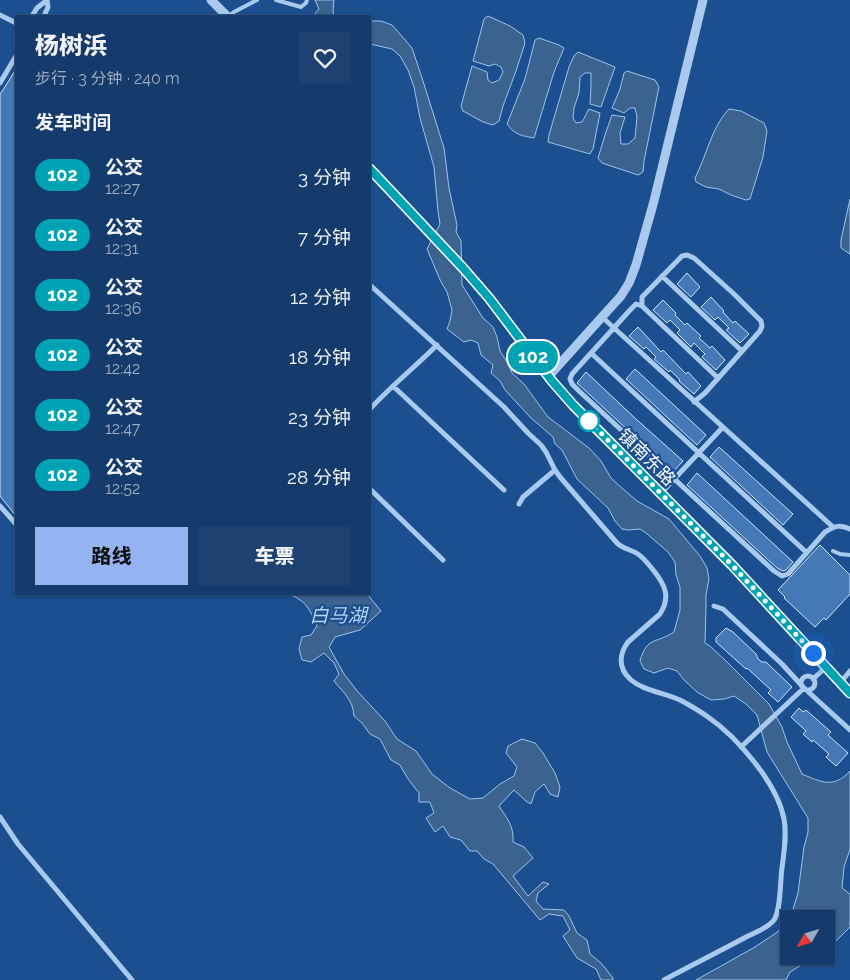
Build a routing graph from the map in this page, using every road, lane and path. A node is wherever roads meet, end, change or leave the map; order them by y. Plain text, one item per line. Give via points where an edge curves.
1 (211, 0) edge
2 (257, 0) edge
3 (276, 0) edge
4 (308, 0) edge
5 (703, 0) edge
6 (0, 15) edge
7 (33, 15) edge
8 (44, 15) edge
9 (227, 15) edge
10 (230, 15) edge
11 (15, 23) edge
12 (15, 58) edge
13 (0, 82) edge
14 (371, 170) edge
15 (662, 276) junction
16 (371, 286) edge
17 (642, 306) junction
18 (602, 317) junction
19 (614, 328) junction
20 (437, 345) junction
21 (742, 351) junction
22 (591, 353) junction
23 (548, 377) junction
24 (718, 378) junction
25 (393, 386) junction
26 (694, 402) junction
27 (371, 408) edge
28 (722, 427) junction
29 (699, 453) junction
30 (555, 470) junction
31 (674, 479) junction
32 (371, 490) edge
33 (504, 490) dead end
34 (661, 493) junction
35 (519, 504) dead end
36 (0, 507) edge
37 (15, 523) edge
38 (833, 527) junction
39 (850, 529) edge
40 (833, 551) dead end
41 (806, 552) junction
42 (850, 555) edge
43 (443, 560) dead end
44 (714, 606) dead end
45 (826, 667) junction
46 (850, 671) edge
47 (813, 679) junction
48 (840, 683) junction
49 (804, 688) junction
50 (850, 693) edge
51 (850, 730) edge
52 (741, 747) junction
53 (0, 818) edge
54 (132, 980) edge
55 (664, 980) edge

1 - 9 street
2 - 10 lane
3 - 4 lane via 301,7
5 - 18 street via 636,265 621,296
6 - 11 street
7 - 8 street via 47,0
12 - 13 street
14 - 23 street, 镇南东路 via 489,298
15 - 17 street via 642,297
15 - 21 street
15 - 21 street via 687,255 734,294 761,321 762,326
16 - 20 street
17 - 19 street via 636,304
17 - 24 street
18 - 19 street
18 - 23 street
19 - 22 street
19 - 26 street
20 - 25 street
20 - 30 street via 542,445
21 - 24 street
22 - 29 street
22 - 31 street via 572,374 572,384
23 - 34 street, 镇南东路
24 - 26 street
25 - 27 street
25 - 33 street
26 - 28 street
28 - 29 street
28 - 38 street
29 - 31 street
29 - 41 street
30 - 35 street
30 - 52 street via 621,547 640,555 665,588 666,603 660,614 624,647 621,660 626,675 640,685 677,698 708,716
31 - 34 street
31 - 41 street via 782,576 788,574
32 - 43 street
34 - 45 street, 镇南东路
36 - 37 street
38 - 39 street via 841,525
38 - 41 street
40 - 42 lane
44 - 49 street via 723,608
45 - 47 street
45 - 48 street, 镇南东路
46 - 48 street
47 - 49 street via 812,688
47 - 49 street via 803,678
48 - 50 street, 镇南东路
49 - 51 street
49 - 52 street
52 - 55 street via 770,784 784,819 784,856 776,914 768,925
53 - 54 street

